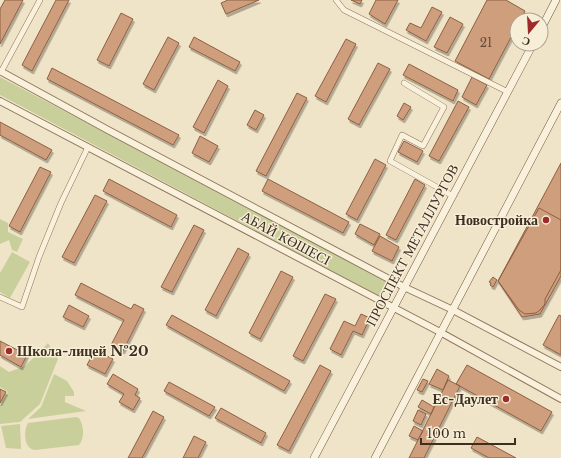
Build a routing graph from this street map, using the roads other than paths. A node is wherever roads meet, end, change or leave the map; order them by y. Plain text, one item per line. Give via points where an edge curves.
1 (40, 0) edge
2 (336, 0) edge
3 (556, 0) edge
4 (549, 14) edge
5 (529, 52) edge
6 (0, 71) edge
7 (404, 83) dead end
8 (508, 92) junction
9 (0, 100) edge
10 (561, 103) edge
11 (88, 147) junction
12 (453, 196) junction
13 (404, 287) junction
14 (0, 297) edge
15 (394, 308) junction
16 (453, 310) junction
17 (440, 332) junction
18 (561, 367) edge
19 (561, 399) edge
20 (314, 458) edge
21 (375, 458) edge

1 - 6 street
2 - 8 street via 344,10
3 - 4 main road
5 - 8 main road, ПРОСПЕКТ МЕТАЛЛУРГОВ
6 - 13 street, АБАЙ КӨШЕСІ
7 - 12 street via 444,107 423,146 402,135 390,161
8 - 12 main road, ПРОСПЕКТ МЕТАЛЛУРГОВ
9 - 11 street, АБАЙ КӨШЕСІ
10 - 16 main road
11 - 14 street via 61,203 22,307
11 - 15 street, АБАЙ КӨШЕСІ
12 - 13 main road, ПРОСПЕКТ МЕТАЛЛУРГОВ
13 - 15 main road, ПРОСПЕКТ МЕТАЛЛУРГОВ
13 - 16 street, АБАЙ КӨШЕСІ
15 - 17 street, АБАЙ КӨШЕСІ
15 - 20 main road, ПРОСПЕКТ МЕТАЛЛУРГОВ
16 - 17 main road
16 - 18 street, АБАЙ КӨШЕСІ
17 - 19 street, АБАЙ КӨШЕСІ
17 - 21 main road

